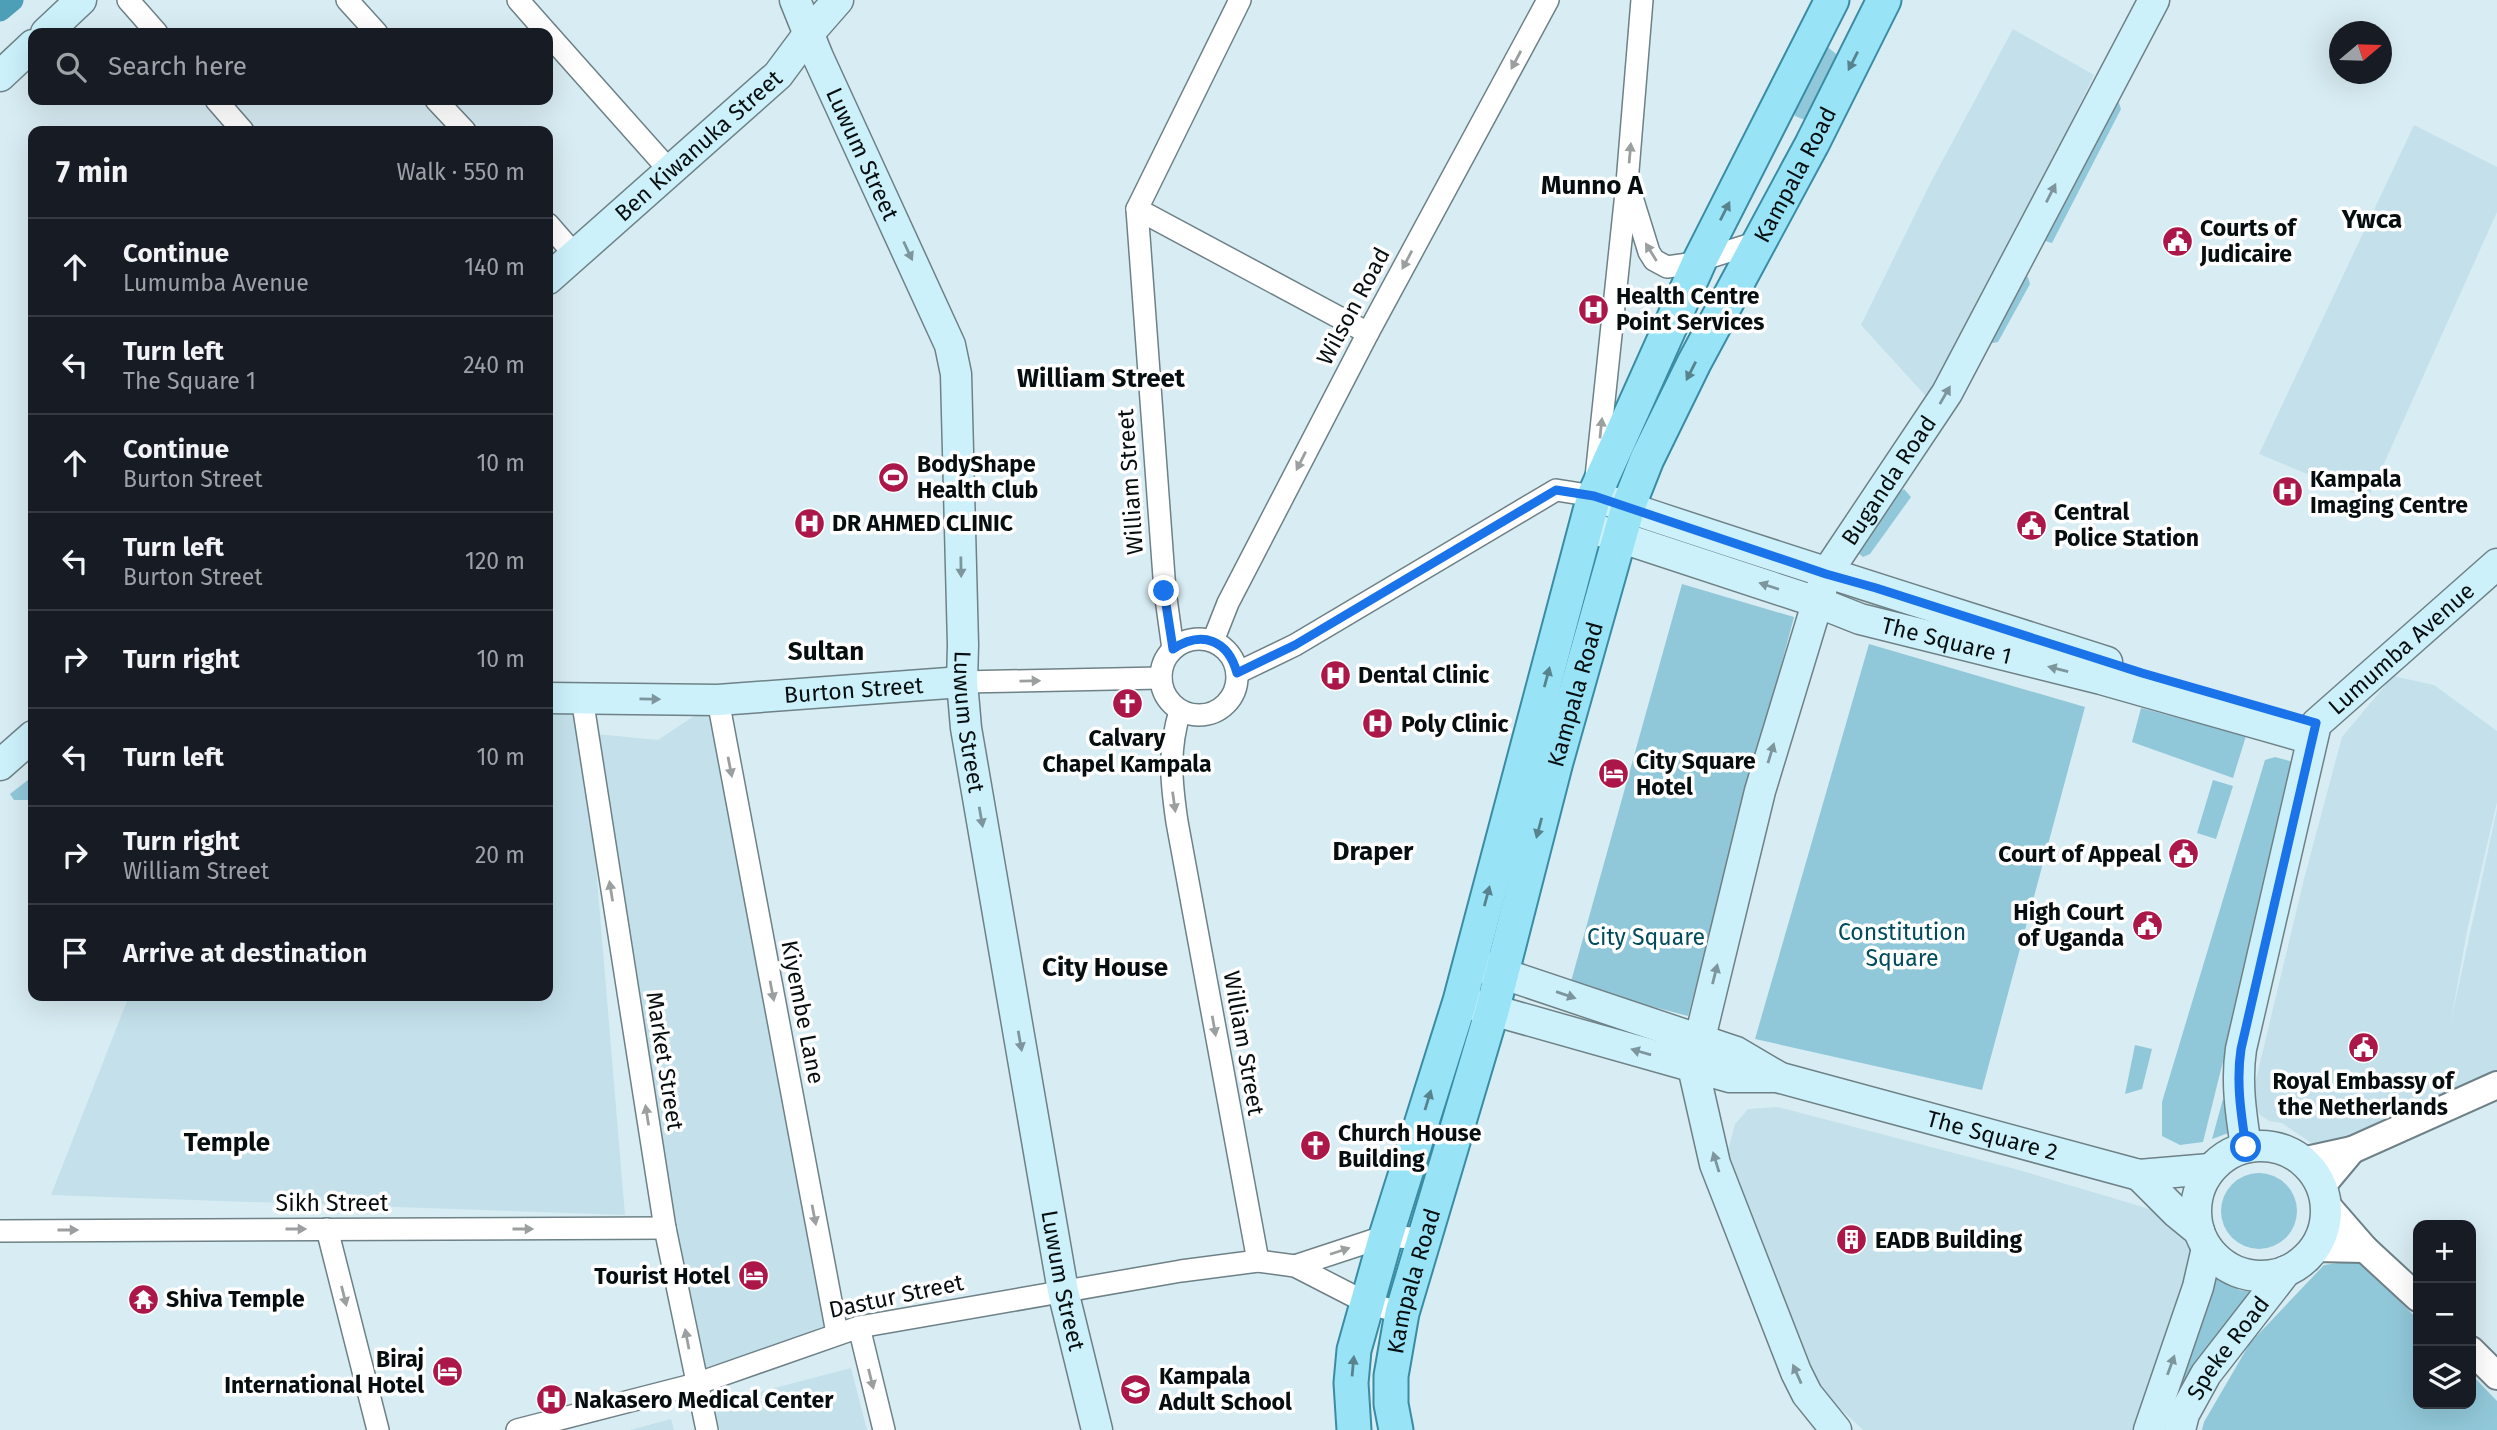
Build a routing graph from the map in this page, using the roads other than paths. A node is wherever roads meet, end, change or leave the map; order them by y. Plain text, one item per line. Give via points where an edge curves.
1 (81, 0) edge
2 (128, 0) edge
3 (347, 0) edge
4 (518, 0) edge
5 (795, 0) edge
6 (838, 0) edge
7 (1240, 0) edge
8 (1548, 0) edge
9 (1642, 0) edge
10 (1832, 0) edge
11 (1884, 0) edge
12 (2154, 0) edge
13 (51, 28) edge
14 (153, 28) edge
15 (372, 28) edge
16 (543, 28) edge
17 (810, 32) junction
18 (553, 39) edge
19 (28, 50) edge
20 (0, 76) edge
21 (220, 105) edge
22 (441, 105) edge
23 (239, 126) edge
24 (460, 126) edge
25 (670, 171) junction
26 (1628, 183) junction
27 (1137, 209) junction
28 (553, 230) edge
29 (1758, 242) junction
30 (575, 255) junction
31 (1700, 260) junction
32 (553, 275) edge
33 (1368, 333) junction
34 (1590, 511) junction
35 (1624, 522) junction
36 (2497, 564) edge
37 (1826, 574) junction
38 (1817, 602) junction
39 (1213, 641) junction
40 (1173, 649) junction
41 (1237, 673) junction
42 (1161, 677) junction
43 (962, 682) junction
44 (553, 698) edge
45 (582, 698) junction
46 (718, 700) junction
47 (1180, 711) junction
48 (2314, 731) junction
49 (28, 740) edge
50 (0, 765) edge
51 (1469, 962) junction
52 (1501, 973) junction
53 (1460, 1001) junction
54 (1492, 1011) junction
55 (1696, 1054) junction
56 (2497, 1085) edge
57 (2246, 1147) junction
58 (2352, 1150) junction
59 (2302, 1161) junction
60 (2210, 1169) junction
61 (2139, 1175) junction
62 (2323, 1195) junction
63 (665, 1228) junction
64 (327, 1229) junction
65 (0, 1231) edge
66 (1386, 1236) junction
67 (1423, 1239) junction
68 (2203, 1240) junction
69 (2315, 1248) junction
70 (2365, 1249) junction
71 (1258, 1261) junction
72 (1295, 1266) junction
73 (2286, 1271) junction
74 (1063, 1291) junction
75 (2413, 1293) edge
76 (1367, 1303) junction
77 (1402, 1313) junction
78 (859, 1327) junction
79 (837, 1333) junction
80 (2476, 1355) edge
81 (2497, 1376) edge
82 (696, 1384) junction
83 (523, 1429) edge
84 (378, 1430) edge
85 (706, 1430) edge
86 (884, 1430) edge
87 (1097, 1430) edge
88 (1354, 1430) edge
89 (1396, 1430) edge
90 (1836, 1430) edge
91 (2149, 1430) edge
92 (2180, 1430) edge

1 - 13 main road
2 - 14 street
3 - 15 street
4 - 16 street
5 - 17 main road, Luwum Street
6 - 17 main road, Ben Kiwanuka Street
7 - 27 street
8 -> 33 street, Wilson Road
26 -> 9 street
31 -> 10 main road, Kampala Road
11 -> 29 main road, Kampala Road
37 -> 12 main road, Buganda Road via 1947,393
17 - 25 main road, Ben Kiwanuka Street via 778,75
17 -> 43 main road, Luwum Street via 950,345 956,374
18 - 25 street
19 - 20 main road
21 - 23 street
22 - 24 street
25 - 30 main road, Ben Kiwanuka Street
31 -> 26 street via 1667,268 1654,260
34 -> 26 street
27 - 33 street
27 - 40 street, William Street via 1164,591
28 - 30 street
29 - 31 street
29 -> 35 main road, Kampala Road via 1647,459
30 - 32 main road, Ben Kiwanuka Street
31 - 34 main road, Kampala Road
33 -> 39 street, Wilson Road via 1228,603
34 - 35 main road, The Square 1
34 - 41 street via 1556,490 1295,645
51 -> 34 main road, Kampala Road
35 - 37 main road, The Square 1
38 -> 35 main road, The Square 1
35 -> 52 main road, Kampala Road
36 - 48 main road, Lumumba Avenue
37 - 38 main road, Buganda Road
37 - 48 main road, The Square 1
48 -> 38 main road, The Square 1 via 1860,619
55 -> 38 main road, Buganda Road via 1760,791
39 - 40 street via 1192,639
39 - 41 street via 1230,654
40 - 42 street
41 - 47 street via 1232,697 1215,713 1203,716
43 -> 42 street, Burton Street
42 - 47 street via 1166,696
43 - 46 main road, Burton Street
43 -> 74 main road, Luwum Street via 966,728
44 - 45 main road, Burton Street
45 -> 46 main road, Burton Street
63 -> 45 street, Market Street
46 -> 79 street, Kiyembe Lane
47 -> 71 street, William Street via 1170,773
48 - 57 main road via 2241,1049 2239,1094
49 - 50 main road
51 - 52 main road, The Square 2
51 - 53 main road, Kampala Road
52 - 54 main road, Kampala Road
52 -> 55 main road, The Square 2
53 - 54 main road, The Square 2
66 -> 53 main road, Kampala Road
55 -> 54 main road, The Square 2
54 - 67 main road, Kampala Road
55 - 61 main road, The Square 2 via 1730,1077 1777,1077
90 -> 55 main road, Buganda Road via 1796,1372 1715,1164
56 - 58 street
57 - 59 main road via 2280,1148
57 - 60 main road
58 - 59 street
58 - 62 street
59 - 62 main road via 2314,1173
60 - 61 main road, The Square 2
60 - 68 main road via 2197,1198
61 - 68 main road
62 - 69 main road via 2324,1227
62 - 70 street
64 -> 63 street, Sikh Street
82 -> 63 street, Market Street
65 -> 64 street, Sikh Street
64 -> 84 street
66 - 67 street, Dastur Street
72 -> 66 street, Dastur Street
66 - 76 main road, Kampala Road
67 - 77 main road, Kampala Road
68 - 73 main road via 2219,1261 2234,1270 2269,1276
91 -> 68 main road, Speke Road via 2198,1287
69 - 70 street
69 - 73 main road
70 - 75 street
71 - 72 street, Dastur Street
71 - 74 street, Dastur Street
72 - 76 street, Dastur Street
73 - 92 main road, Speke Road via 2206,1374
74 - 78 street, Dastur Street
74 - 87 main road, Luwum Street
76 - 77 street, Dastur Street
88 -> 76 main road, Kampala Road via 1354,1350
77 - 89 main road, Kampala Road via 1391,1376
78 - 79 street, Dastur Street
78 -> 86 street
79 - 82 street, Dastur Street
80 - 81 street
82 - 83 street, Dastur Street
82 - 85 street, Market Street

